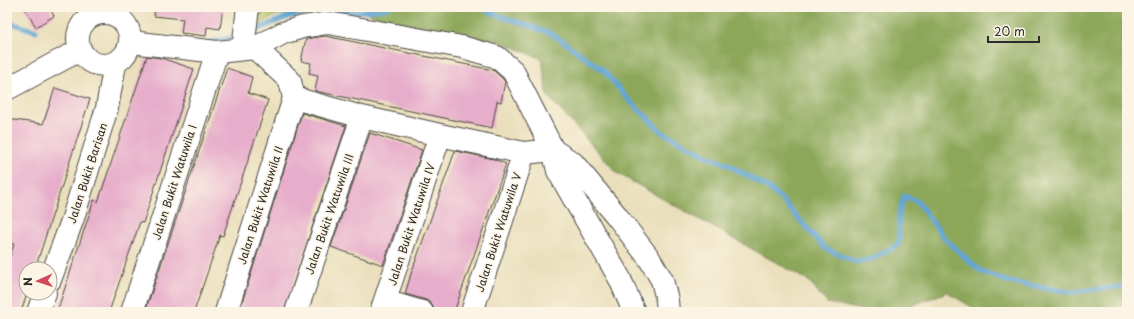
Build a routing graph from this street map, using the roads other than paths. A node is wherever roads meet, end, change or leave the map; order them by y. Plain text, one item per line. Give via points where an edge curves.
1 (248, 7) edge
2 (114, 11) edge
3 (131, 42) junction
4 (249, 48) junction
5 (80, 50) junction
6 (217, 52) junction
7 (115, 64) junction
8 (7, 89) edge
9 (294, 98) junction
10 (362, 117) junction
11 (440, 135) junction
12 (554, 150) junction
13 (524, 152) junction
14 (57, 261) edge
15 (42, 301) edge
16 (383, 306) edge
17 (38, 312) edge
18 (132, 312) edge
19 (226, 312) edge
20 (296, 312) edge
21 (422, 312) edge
22 (472, 312) edge
23 (634, 312) edge
24 (668, 312) edge

1 - 4 street
2 - 3 street via 127,25
2 - 5 street via 93,16 85,22 78,40
3 - 6 street
3 - 7 street via 128,51
4 - 6 street
4 - 9 street via 290,81
4 - 12 street via 283,33 328,24 462,47 497,57 513,71
5 - 7 street via 86,59 95,64
5 - 8 street
6 - 18 street, Jalan Bukit Watuwila I
7 - 14 street, Jalan Bukit Barisan via 107,108
9 - 10 street
9 - 19 street, Jalan Bukit Watuwila II
10 - 11 street
10 - 20 street, Jalan Bukit Watuwila III
11 - 13 street
11 - 16 street, Jalan Bukit Watuwila IV
12 - 13 street
12 - 23 street via 558,171 620,280
12 - 24 street via 573,163 649,258 662,280
13 - 22 street, Jalan Bukit Watuwila V
15 - 17 street
16 - 21 street

